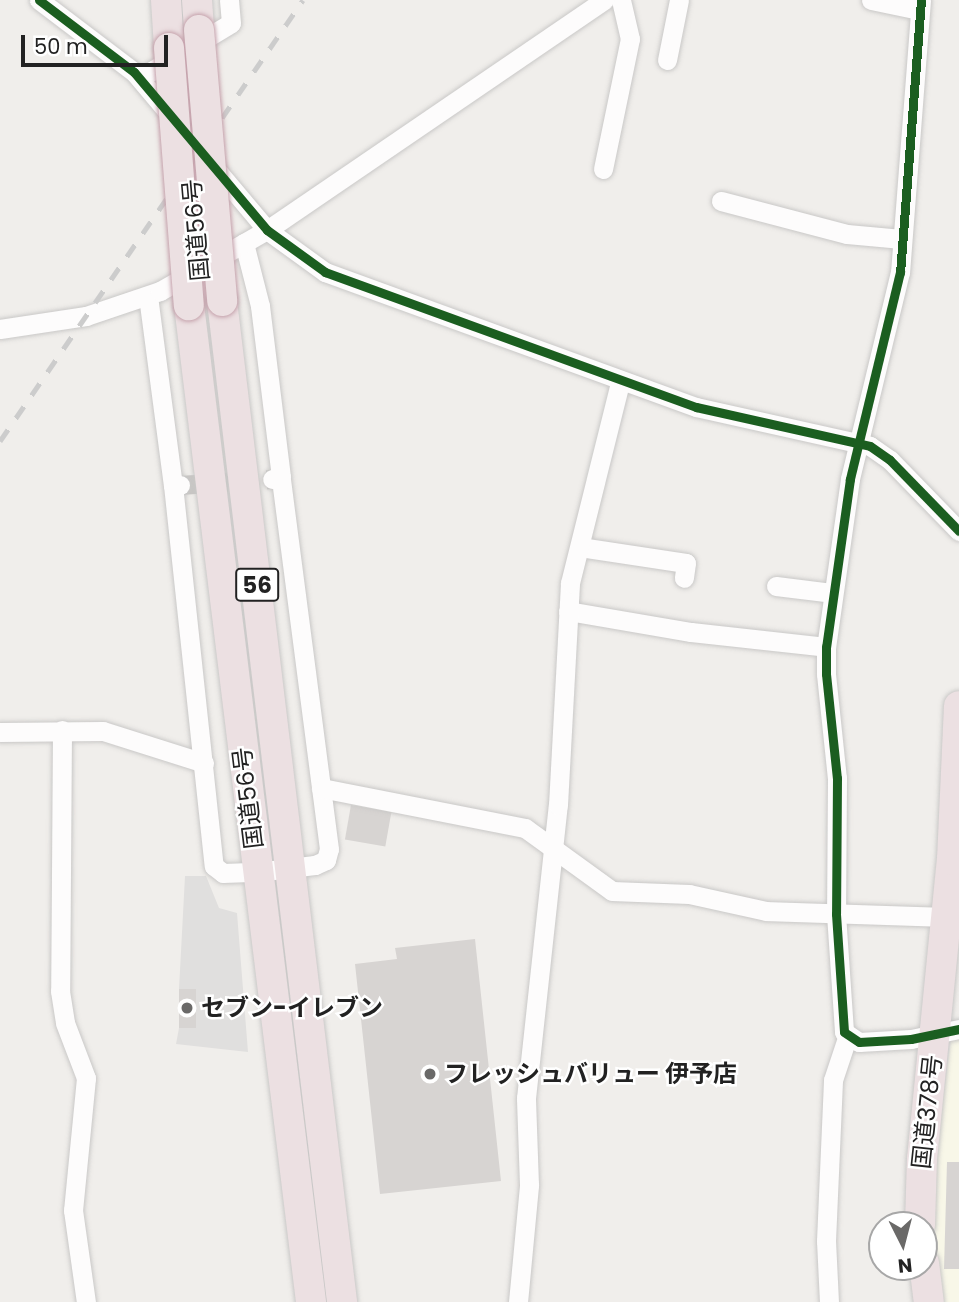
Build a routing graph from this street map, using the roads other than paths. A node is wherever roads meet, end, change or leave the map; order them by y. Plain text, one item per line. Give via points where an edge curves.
1 (39, 0) edge
2 (166, 0) edge
3 (197, 0) edge
4 (229, 0) edge
5 (604, 0) edge
6 (621, 0) edge
7 (679, 0) edge
8 (871, 0) edge
9 (920, 5) edge
10 (667, 60) dead end
11 (140, 78) junction
12 (603, 169) dead end
13 (721, 201) dead end
14 (267, 230) junction
15 (902, 239) junction
16 (244, 243) junction
17 (148, 296) junction
18 (0, 329) edge
19 (620, 382) junction
20 (859, 443) junction
21 (959, 531) edge
22 (580, 547) junction
23 (684, 578) dead end
24 (776, 586) dead end
25 (832, 593) junction
26 (568, 611) junction
27 (826, 647) junction
28 (959, 706) edge
29 (62, 730) junction
30 (0, 732) edge
31 (204, 763) junction
32 (321, 788) junction
33 (551, 847) junction
34 (292, 869) junction
35 (257, 872) junction
36 (836, 914) junction
37 (945, 917) junction
38 (947, 1031) edge
39 (847, 1038) junction
40 (922, 1211) edge
41 (926, 1281) edge
42 (86, 1302) edge
43 (311, 1302) edge
44 (342, 1302) edge
45 (517, 1302) edge
46 (829, 1302) edge
47 (929, 1302) edge

1 - 11 street
2 - 35 highway, 国道56号 / 56, bridge via 189,305
3 - 34 highway, 国道56号 / 56, bridge via 222,301
4 - 11 street via 231,23
5 - 14 street
6 - 12 street via 630,38
7 - 10 street
8 - 9 street
9 - 15 street
11 - 14 street
13 - 15 street via 847,234
14 - 16 street
14 - 19 street via 325,272
15 - 20 street via 895,298
16 - 17 street
16 - 32 street via 260,306 276,478
17 - 18 street via 86,316
17 - 31 street via 177,485
19 - 20 street via 720,413
19 - 22 street
20 - 21 street via 890,460
20 - 25 street
22 - 23 street via 686,563
22 - 26 street
24 - 25 street
25 - 27 street
26 - 27 street
26 - 33 street
27 - 36 street via 837,778
28 - 37 highway, 国道378号
29 - 30 street
29 - 31 street via 134,737
29 - 42 street via 60,991 65,1023 86,1078 73,1210
31 - 35 street via 217,872
32 - 33 street via 525,828
32 - 34 street via 329,849 326,860
33 - 36 street via 612,891 689,894 766,911
33 - 45 street via 526,1098 528,1185
34 - 35 street
34 - 44 highway, 国道56号 / 56
35 - 43 highway, 国道56号 / 56
36 - 37 street
36 - 39 street
37 - 38 highway, 国道378号
38 - 39 street via 859,1042
38 - 40 highway, 国道378号
39 - 46 street via 833,1080 826,1241
41 - 47 highway

